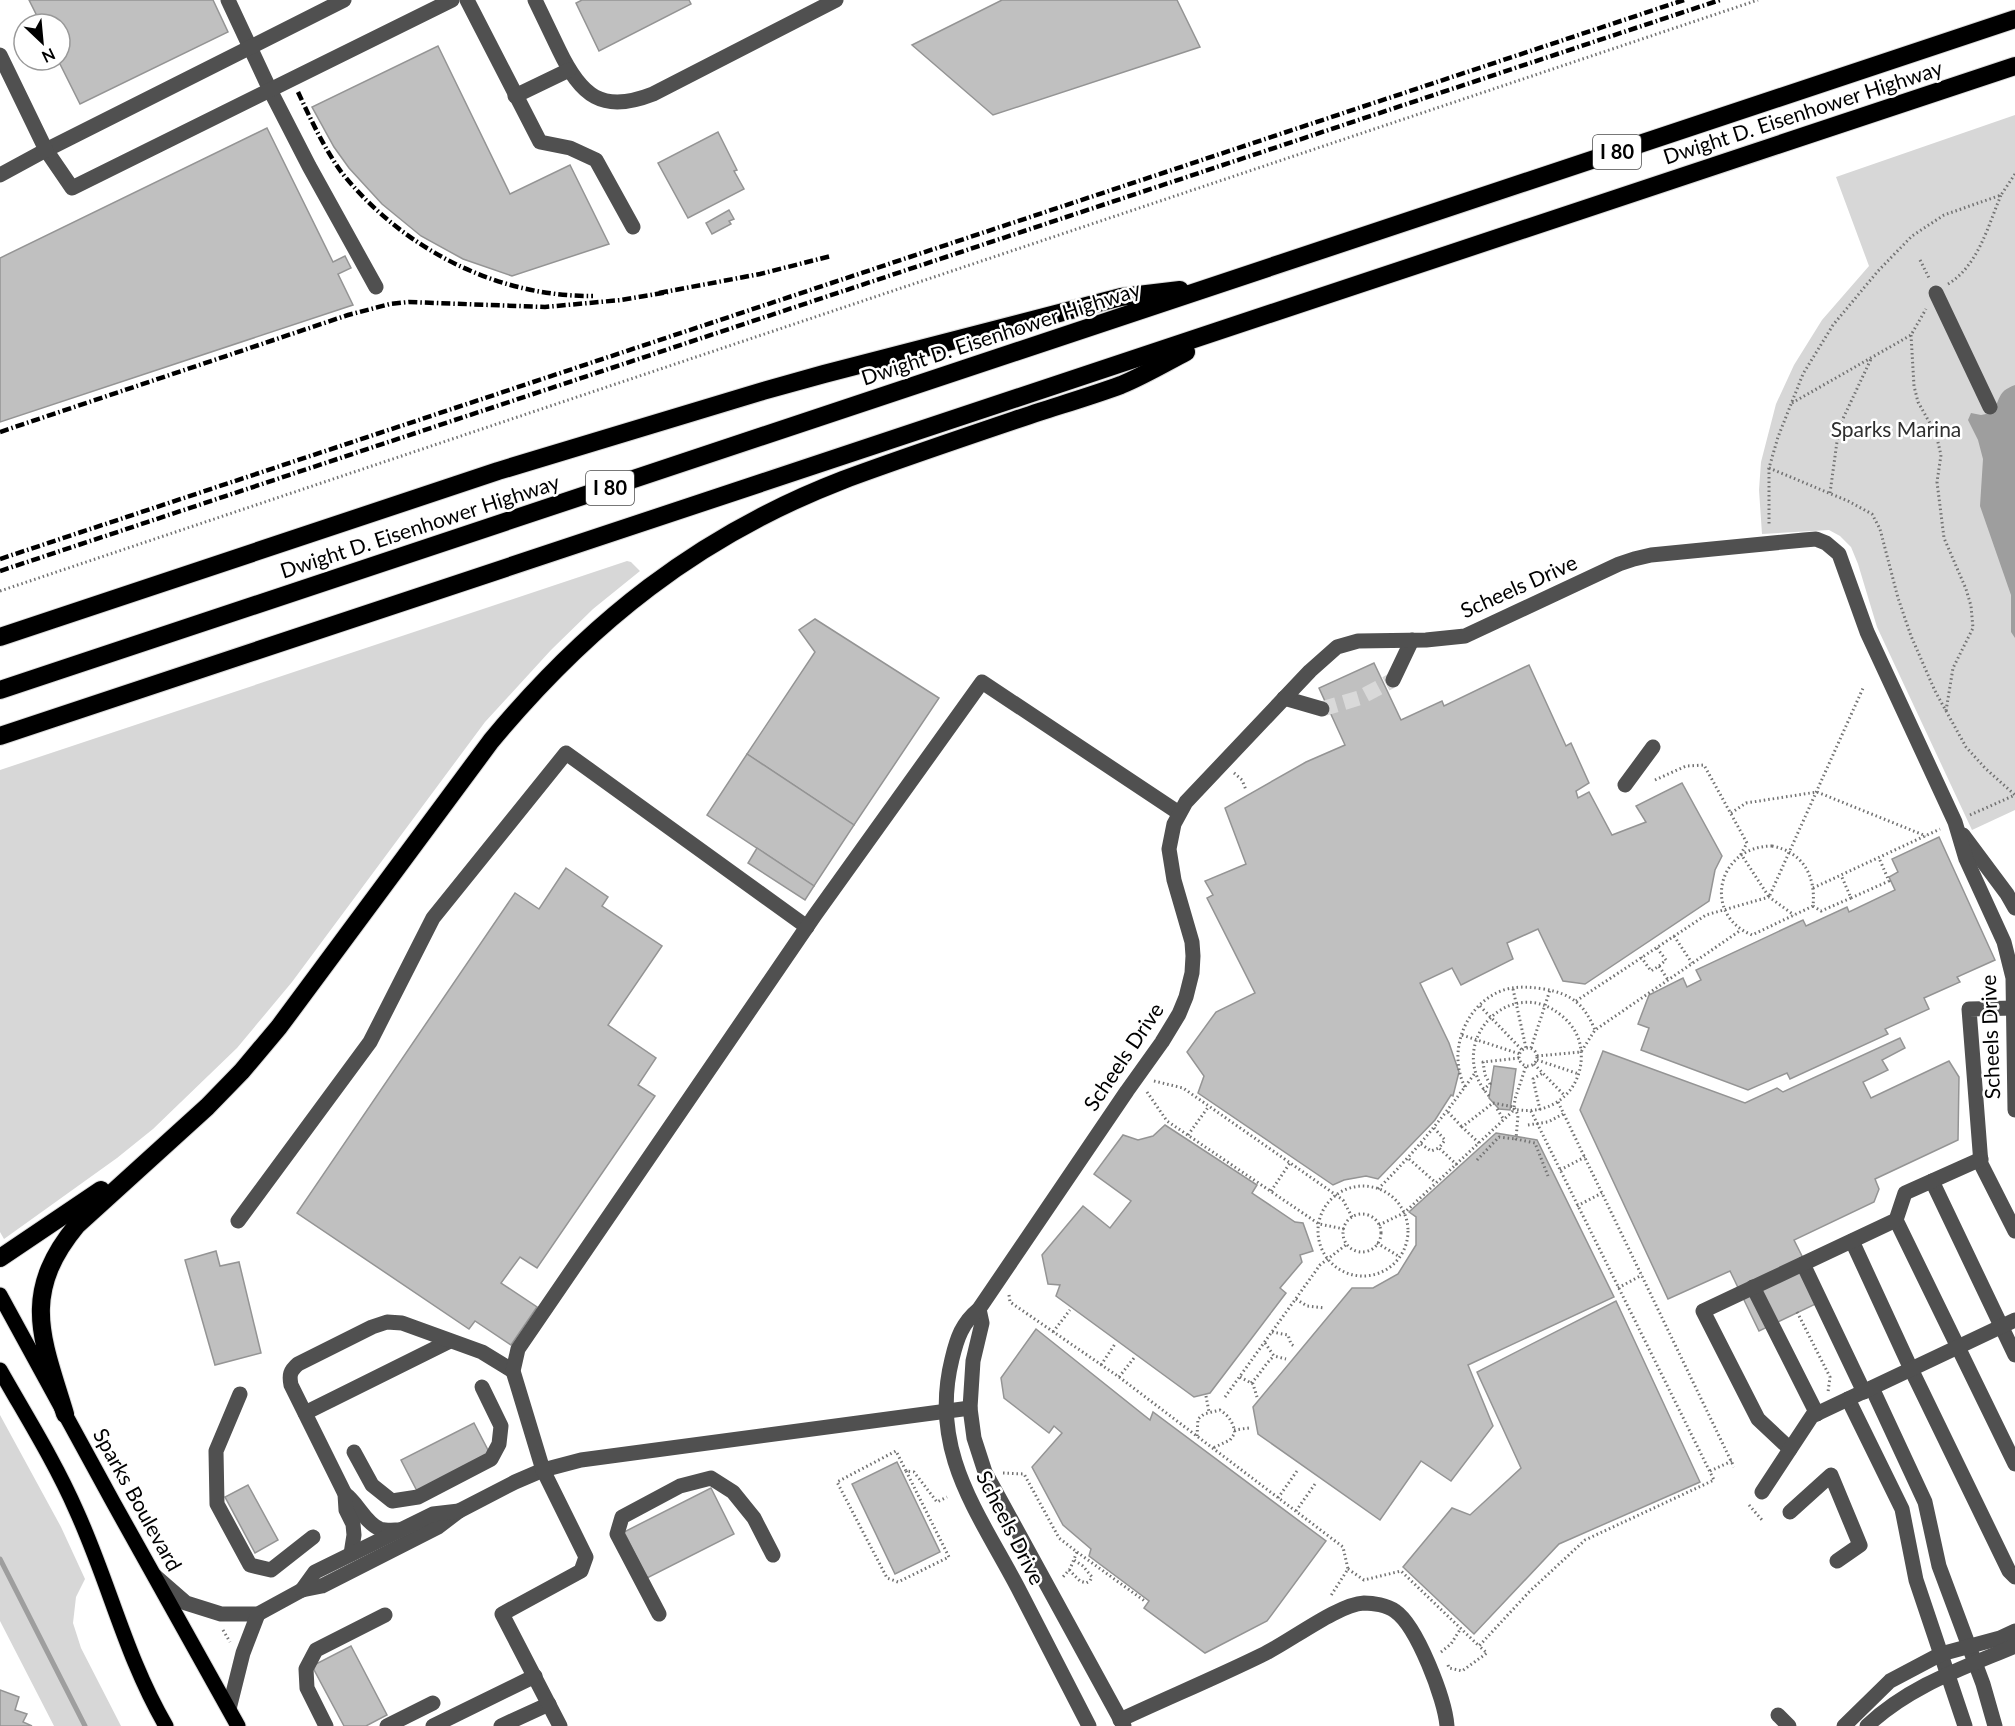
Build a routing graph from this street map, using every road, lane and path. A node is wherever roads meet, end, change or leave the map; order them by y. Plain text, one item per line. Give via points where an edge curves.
1 (228, 0) edge
2 (344, 0) edge
3 (452, 0) edge
4 (467, 0) edge
5 (535, 0) edge
6 (836, 0) edge
7 (1758, 0) edge
8 (2015, 19) edge
9 (250, 47) junction
10 (0, 55) edge
11 (2015, 66) edge
12 (569, 70) junction
13 (270, 90) junction
14 (515, 96) junction
15 (46, 150) junction
16 (2015, 174) edge
17 (0, 175) edge
18 (2001, 195) junction
19 (633, 227) dead end
20 (1920, 260) dead end
21 (1219, 285) junction
22 (376, 287) dead end
23 (1936, 293) junction
24 (1239, 325) junction
25 (1911, 334) junction
26 (1872, 357) junction
27 (1791, 404) junction
28 (1990, 407) dead end
29 (1768, 468) junction
30 (1830, 493) junction
31 (1771, 543) junction
32 (0, 591) edge
33 (0, 637) edge
34 (1412, 640) junction
35 (1393, 680) tunnel mouth
36 (1864, 686) dead end
37 (0, 690) edge
38 (1284, 698) junction
39 (1322, 709) tunnel mouth
40 (1946, 711) junction
41 (51, 719) junction
42 (0, 736) edge
43 (0, 741) edge
44 (1653, 747) dead end
45 (1231, 770) dead end
46 (1655, 780) dead end
47 (1624, 785) dead end
48 (1246, 790) dead end
49 (1817, 792) junction
50 (2015, 795) edge
51 (1179, 813) junction
52 (1731, 813) junction
53 (1955, 822) junction
54 (1926, 836) junction
55 (1791, 852) junction
56 (1741, 855) junction
57 (1879, 858) junction
58 (1841, 875) junction
59 (1813, 888) junction
60 (1769, 897) junction
61 (1851, 898) junction
62 (1813, 906) junction
63 (2015, 908) edge
64 (1725, 910) junction
65 (1794, 915) junction
66 (807, 927) junction
67 (1741, 930) junction
68 (1674, 936) junction
69 (1657, 947) junction
70 (1641, 957) junction
71 (1692, 963) junction
72 (1659, 966) junction
73 (1668, 980) junction
74 (1513, 988) junction
75 (1550, 990) junction
76 (1576, 1001) junction
77 (1516, 1004) junction
78 (1544, 1005) junction
79 (1480, 1006) junction
80 (2014, 1008) edge
81 (1491, 1017) junction
82 (1595, 1030) junction
83 (1461, 1034) junction
84 (1476, 1039) junction
85 (1524, 1052) junction
86 (1581, 1052) junction
87 (1536, 1060) junction
88 (1526, 1066) junction
89 (1475, 1073) junction
90 (1544, 1073) junction
91 (1579, 1074) junction
92 (1152, 1081) dead end
93 (1465, 1087) junction
94 (1146, 1090) dead end
95 (1483, 1090) junction
96 (1489, 1096) dead end
97 (1565, 1096) junction
98 (1557, 1102) junction
99 (1209, 1106) junction
100 (1497, 1109) dead end
101 (1514, 1109) junction
102 (1540, 1110) junction
103 (2015, 1110) edge
104 (1531, 1111) junction
105 (1448, 1112) junction
106 (1563, 1114) junction
107 (1504, 1120) junction
108 (1538, 1124) junction
109 (1528, 1125) dead end
110 (1462, 1126) junction
111 (1434, 1128) junction
112 (1188, 1135) junction
113 (172, 1138) junction
114 (1516, 1139) junction
115 (1479, 1143) junction
116 (1421, 1144) junction
117 (1439, 1148) junction
118 (1585, 1157) junction
119 (1409, 1159) junction
120 (1981, 1159) junction
121 (1477, 1160) dead end
122 (1290, 1163) junction
123 (1457, 1164) junction
124 (1560, 1170) junction
125 (1548, 1176) dead end
126 (1932, 1181) junction
127 (1436, 1184) junction
128 (1378, 1189) junction
129 (1271, 1191) junction
130 (1602, 1193) junction
131 (1336, 1195) junction
132 (1577, 1206) junction
133 (1404, 1213) junction
134 (1352, 1217) junction
135 (1896, 1220) junction
136 (238, 1221) dead end
137 (1319, 1224) junction
138 (1379, 1225) junction
139 (1344, 1229) junction
140 (2015, 1231) edge
141 (1852, 1241) junction
142 (1377, 1243) junction
143 (1347, 1244) junction
144 (1400, 1257) junction
145 (0, 1258) edge
146 (1328, 1259) junction
147 (1803, 1264) junction
148 (1642, 1275) junction
149 (1753, 1287) junction
150 (1008, 1288) dead end
151 (1618, 1288) junction
152 (0, 1295) edge
153 (1296, 1299) junction
154 (1325, 1308) dead end
155 (979, 1309) junction
156 (1070, 1310) dead end
157 (1797, 1312) dead end
158 (2008, 1324) edge
159 (1053, 1332) junction
160 (1272, 1332) junction
161 (450, 1341) junction
162 (1264, 1343) junction
163 (1115, 1344) dead end
164 (1295, 1347) dead end
165 (1958, 1347) junction
166 (2015, 1354) edge
167 (1274, 1356) junction
168 (1134, 1358) dead end
169 (1286, 1359) dead end
170 (1101, 1365) junction
171 (1911, 1369) junction
172 (0, 1370) edge
173 (513, 1371) junction
174 (1119, 1377) junction
175 (1240, 1377) junction
176 (1251, 1383) junction
177 (482, 1387) dead end
178 (1868, 1390) junction
179 (1828, 1393) dead end
180 (240, 1394) dead end
181 (1206, 1396) dead end
182 (1225, 1397) dead end
183 (1257, 1397) dead end
184 (1848, 1399) junction
185 (970, 1408) junction
186 (945, 1412) junction
187 (1209, 1412) junction
188 (305, 1413) junction
189 (65, 1414) junction
190 (1817, 1414) junction
191 (1249, 1428) dead end
192 (1234, 1430) junction
193 (1197, 1436) junction
194 (1213, 1448) junction
195 (1790, 1449) junction
196 (354, 1452) dead end
197 (1732, 1461) junction
198 (2015, 1464) edge
199 (1734, 1467) dead end
200 (543, 1470) junction
201 (906, 1471) junction
202 (1297, 1471) dead end
203 (1710, 1471) junction
204 (1003, 1473) dead end
205 (1315, 1484) dead end
206 (1762, 1492) dead end
207 (345, 1494) junction
208 (948, 1497) dead end
209 (1278, 1498) junction
210 (1749, 1505) dead end
211 (459, 1511) junction
212 (1296, 1511) junction
213 (1790, 1512) dead end
214 (1762, 1520) dead end
215 (400, 1530) junction
216 (313, 1537) dead end
217 (1077, 1552) junction
218 (351, 1554) junction
219 (773, 1555) dead end
220 (1074, 1560) junction
221 (1837, 1561) dead end
222 (1348, 1569) junction
223 (1069, 1570) junction
224 (155, 1576) junction
225 (2015, 1577) edge
226 (1062, 1578) dead end
227 (302, 1590) junction
228 (1328, 1601) dead end
229 (1146, 1602) dead end
230 (258, 1614) junction
231 (659, 1614) dead end
232 (385, 1615) dead end
233 (219, 1623) dead end
234 (1461, 1628) junction
235 (2015, 1631) edge
236 (1967, 1640) junction
237 (1479, 1646) junction
238 (2015, 1646) edge
239 (235, 1651) dead end
240 (1941, 1654) junction
241 (1975, 1663) junction
242 (1948, 1674) junction
243 (535, 1676) junction
244 (433, 1703) dead end
245 (549, 1704) junction
246 (228, 1709) junction
247 (1122, 1723) edge
248 (166, 1726) edge
249 (238, 1726) edge
250 (326, 1726) edge
251 (387, 1726) edge
252 (433, 1726) edge
253 (501, 1726) edge
254 (560, 1726) edge
255 (1089, 1726) edge
256 (1447, 1726) edge
257 (1844, 1726) edge
258 (1867, 1726) edge
259 (1965, 1726) edge
260 (1995, 1726) edge

1 - 9 street
2 - 9 street
3 - 13 street
4 - 14 street
5 - 12 street
6 - 12 street via 637,100 620,103 590,94
7 - 32 path
8 - 21 highway, Dwight D. Eisenhower Highway / I 80
9 - 13 street
9 - 15 street
10 - 15 street
11 - 24 highway, Dwight D. Eisenhower Highway / I 80
12 - 14 street
13 - 15 street via 72,188
13 - 22 street
14 - 19 street via 540,142 570,148 596,160
15 - 17 street
16 - 18 path
18 - 23 path via 1971,263 1958,279
18 - 27 path via 1944,215 1912,236 1833,325 1803,374
20 - 23 path
21 - 33 highway via 1121,297 763,391 498,471
21 - 37 highway, Dwight D. Eisenhower Highway / I 80
23 - 25 path
23 - 28 street
24 - 41 highway, Dwight D. Eisenhower Highway / I 80
24 - 113 highway via 1123,384 911,455 794,501 724,537 650,585 575,648 518,709 279,1027 242,1071
25 - 26 path
25 - 40 path via 1914,386 1941,455 1938,482 1944,538 1971,606 1973,628 1953,668
26 - 27 path
26 - 30 path via 1839,428
27 - 29 path
29 - 30 path
29 - 31 path
30 - 40 path via 1872,514 1880,529 1911,636
31 - 34 street, Scheels Drive via 1634,559 1465,636
31 - 53 street, Scheels Drive via 1816,539 1839,554 1867,632
34 - 35 street
34 - 38 street, Scheels Drive via 1358,641 1337,647
36 - 49 path
38 - 39 street
38 - 51 street, Scheels Drive
40 - 50 path via 1966,747
41 - 42 highway, Dwight D. Eisenhower Highway / I 80
41 - 43 highway
44 - 47 street
45 - 48 path
46 - 52 path via 1686,766 1704,765
49 - 52 path via 1746,803
49 - 54 path
49 - 55 path
50 - 53 path
51 - 66 street via 982,682
51 - 155 street, Scheels Drive via 1169,849 1173,880 1192,942 1186,997 1162,1042
52 - 56 path via 1747,843
53 - 54 path
53 - 63 street
53 - 80 street, Scheels Drive via 1966,859 2004,942 2013,978
54 - 57 path
55 - 56 path via 1764,846
55 - 59 path via 1806,866
55 - 60 path
56 - 60 path
56 - 64 path via 1723,880
57 - 58 path
57 - 61 path via 1889,880
58 - 59 path
58 - 61 path
59 - 62 path
60 - 64 path
60 - 65 path
61 - 62 path via 1821,911
62 - 65 path
64 - 67 path
64 - 68 path via 1706,915
65 - 67 path via 1752,935
66 - 136 street via 566,753 433,918 370,1042
66 - 173 street via 518,1349
67 - 71 path
68 - 69 path
68 - 71 path
69 - 70 path
69 - 72 path via 1666,960
70 - 72 path via 1651,971
70 - 76 path
71 - 73 path
72 - 73 path
73 - 82 path
74 - 75 path
74 - 77 path
74 - 79 path
75 - 76 path
75 - 78 path
76 - 82 path
77 - 78 path
77 - 81 path
77 - 85 path
78 - 85 path
78 - 86 path via 1571,1025
79 - 81 path
79 - 83 path
80 - 103 street, Scheels Drive
80 - 120 street via 1969,1009
81 - 84 path
81 - 85 path
82 - 86 path
83 - 84 path
83 - 93 path via 1457,1059
84 - 85 path
84 - 89 path via 1472,1054
85 - 87 path via 1536,1052
85 - 88 path via 1522,1064
85 - 95 path via 1483,1062 1490,1084
86 - 87 path
86 - 91 path
87 - 88 path
87 - 90 path
87 - 91 path
88 - 101 path, bridge
89 - 93 path
89 - 95 path
90 - 97 path
90 - 102 path via 1533,1079
91 - 97 path
92 - 99 path via 1183,1088
93 - 105 path
94 - 112 path via 1163,1117
95 - 96 path
97 - 98 path
98 - 102 path
98 - 106 path
99 - 112 path
99 - 122 path
100 - 107 path
101 - 104 path
101 - 107 path
101 - 110 path, bridge via 1493,1103
101 - 114 path, bridge via 1518,1115
102 - 104 path
104 - 108 path
105 - 110 path
105 - 111 path
106 - 108 path
106 - 118 path
107 - 115 path
108 - 109 path
108 - 124 path
110 - 115 path
111 - 116 path
111 - 117 path via 1445,1140
112 - 129 path
113 - 145 highway via 60,1220
113 - 189 highway via 77,1225 64,1240 45,1278 40,1318 43,1340
114 - 121 path via 1499,1137
114 - 125 path, bridge via 1535,1143
115 - 123 path
116 - 117 path via 1431,1151
116 - 119 path
117 - 123 path
118 - 124 path
118 - 130 path
119 - 127 path
119 - 128 path
120 - 126 street
120 - 140 street
122 - 129 path
122 - 131 path
123 - 127 path
124 - 132 path
126 - 135 street via 1905,1193
126 - 158 street
127 - 133 path
128 - 131 path via 1353,1187
128 - 133 path via 1393,1197
129 - 137 path
130 - 132 path
130 - 148 path
131 - 134 path
131 - 137 path via 1328,1202
132 - 151 path
133 - 138 path
133 - 144 path via 1408,1235
134 - 138 path via 1370,1216
134 - 139 path
135 - 141 street
135 - 165 street
137 - 139 path
137 - 146 path via 1320,1247
138 - 142 path
139 - 143 path
141 - 147 street
141 - 171 street
142 - 143 path via 1362,1251
142 - 144 path
143 - 146 path
144 - 146 path via 1386,1270 1371,1276 1349,1274
146 - 153 path
147 - 149 street
147 - 178 street
148 - 151 path
148 - 197 path
149 - 190 street
149 - 195 street via 1703,1311 1758,1419
150 - 159 path via 1010,1302
151 - 203 path
152 - 189 main road, Sparks Boulevard
153 - 154 path via 1307,1306
153 - 160 path
155 - 185 street, Scheels Drive via 982,1323 973,1361
155 - 186 street, Scheels Drive via 967,1318 955,1346 946,1385
156 - 159 path
157 - 179 path via 1830,1377
158 - 165 street
158 - 166 street
159 - 170 path
160 - 162 path
160 - 164 path via 1288,1335
161 - 173 street via 482,1352
161 - 188 street
161 - 188 street via 402,1323 372,1327 292,1369 291,1385
162 - 167 path
162 - 175 path
163 - 170 path
165 - 171 street
165 - 198 street
167 - 169 path
167 - 176 path
168 - 174 path
170 - 174 path
171 - 178 street
171 - 225 street
172 - 248 main road via 76,1510 134,1663
173 - 200 street
174 - 193 path
175 - 176 path
175 - 182 path
176 - 183 path
177 - 196 street via 501,1426 499,1444 491,1459 418,1497 392,1501 372,1485
178 - 184 street
178 - 236 street via 1925,1502 1939,1566
180 - 216 street via 216,1450 217,1504 250,1566 271,1570
181 - 187 path
184 - 190 street
184 - 240 street via 1902,1509 1916,1580
185 - 186 street
185 - 247 street, Scheels Drive via 985,1472
186 - 200 street via 581,1460
186 - 255 street, Scheels Drive via 964,1489
187 - 192 path via 1220,1410 1228,1415
187 - 193 path via 1198,1419
188 - 207 street
189 - 224 main road, Sparks Boulevard
190 - 195 street
191 - 192 path
192 - 194 path via 1230,1440
193 - 194 path
194 - 209 path
195 - 206 street
197 - 199 path
197 - 203 path
200 - 211 street
200 - 243 street via 586,1557 581,1571 502,1614
201 - 201 path via 896,1451 837,1482 887,1578 898,1582 949,1557
201 - 208 path via 914,1472 938,1502
202 - 209 path
203 - 237 path via 1714,1480 1585,1540
204 - 217 path via 1024,1474 1059,1538
205 - 212 path
207 - 215 street via 372,1524
207 - 218 street via 346,1510 353,1524
209 - 212 path
210 - 214 path
211 - 215 street via 433,1514
211 - 227 street via 438,1527 333,1581
212 - 222 path via 1343,1547
213 - 221 street via 1831,1475 1860,1545
215 - 218 street
217 - 220 path
217 - 229 path
218 - 227 street via 315,1572
219 - 231 street via 754,1518 732,1492 711,1478 680,1486 622,1517 617,1534
220 - 223 path
220 - 223 path via 1092,1577 1090,1581 1080,1581
222 - 228 path
222 - 234 path via 1364,1580 1401,1571
223 - 226 path
224 - 230 street via 186,1604 221,1614
224 - 246 main road, Sparks Boulevard
227 - 230 street
230 - 246 street
232 - 250 street via 316,1650 306,1669 307,1688
233 - 239 path
234 - 237 path
234 - 237 path via 1451,1644 1440,1651 1449,1668 1462,1671 1487,1653
235 - 236 street via 2000,1638
236 - 240 street
236 - 241 street
238 - 241 street
240 - 242 street
240 - 257 street via 1890,1681
241 - 242 street
241 - 260 street
242 - 258 street via 1890,1705
242 - 259 street
243 - 245 street
243 - 252 street
244 - 251 street
245 - 253 street
245 - 254 street
246 - 249 main road, Sparks Boulevard
247 - 256 street via 1263,1655 1347,1607 1363,1603 1394,1610 1403,1619 1436,1679

